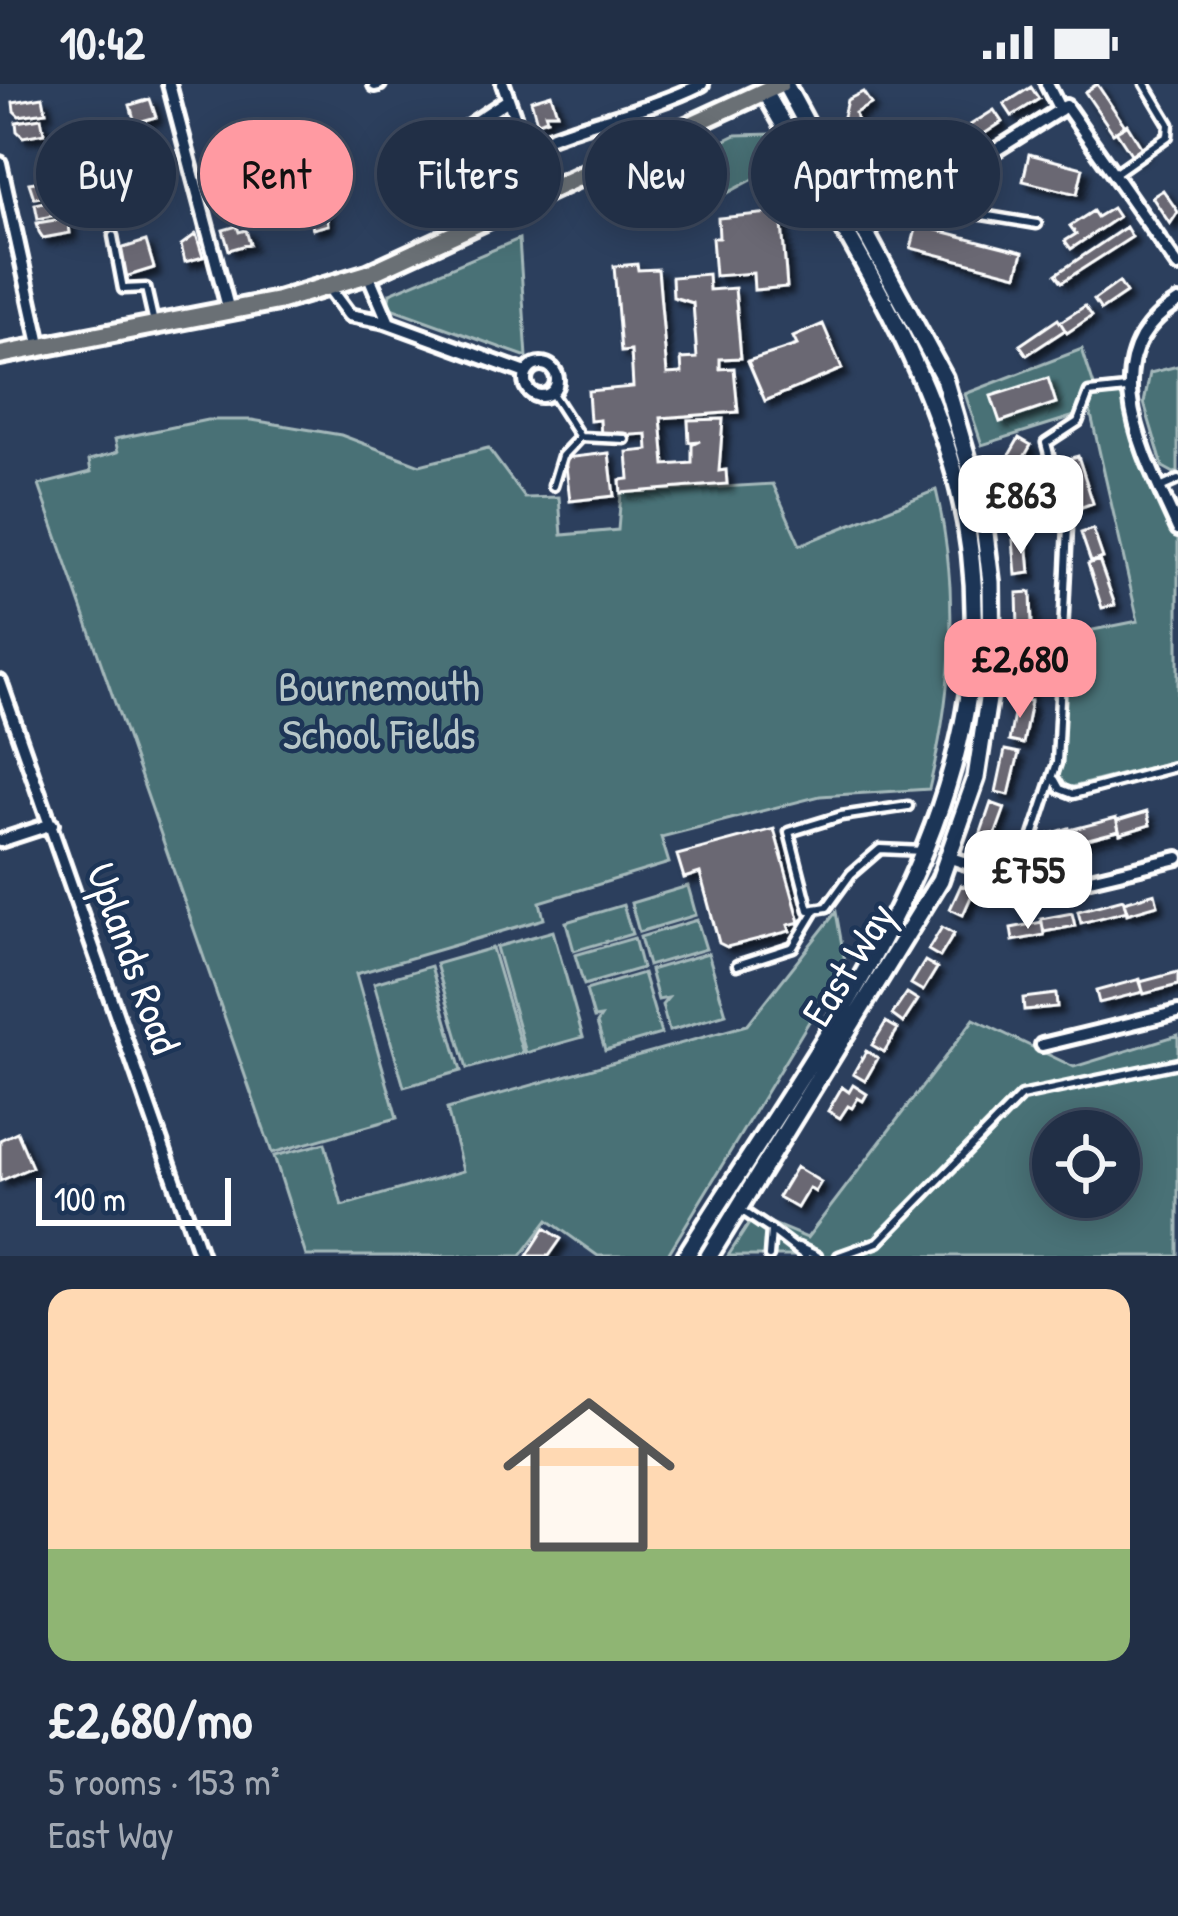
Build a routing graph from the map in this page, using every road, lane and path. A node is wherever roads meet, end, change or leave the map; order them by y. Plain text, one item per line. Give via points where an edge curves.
1 (170, 84) edge
2 (503, 84) edge
3 (702, 84) edge
4 (1046, 84) edge
5 (1145, 84) edge
6 (777, 87) edge
7 (508, 100) junction
8 (1060, 110) junction
9 (478, 120) edge
10 (515, 120) edge
11 (789, 120) edge
12 (801, 120) edge
13 (561, 132) edge
14 (1168, 136) junction
15 (1178, 137) edge
16 (1000, 146) edge
17 (0, 163) edge
18 (1114, 174) junction
19 (561, 187) edge
20 (1000, 218) edge
21 (1037, 224) dead end
22 (471, 228) edge
23 (841, 228) edge
24 (865, 228) edge
25 (872, 228) edge
26 (867, 231) junction
27 (113, 236) dead end
28 (1178, 266) edge
29 (368, 274) junction
30 (329, 288) junction
31 (1178, 302) edge
32 (229, 311) junction
33 (389, 323) junction
34 (155, 326) junction
35 (41, 349) junction
36 (0, 355) edge
37 (935, 360) junction
38 (915, 368) junction
39 (526, 374) junction
40 (1126, 389) junction
41 (551, 392) junction
42 (580, 437) junction
43 (625, 439) dead end
44 (975, 476) junction
45 (955, 477) junction
46 (1178, 480) edge
47 (553, 486) dead end
48 (1160, 488) junction
49 (1178, 529) edge
50 (0, 682) edge
51 (1178, 766) edge
52 (1054, 776) junction
53 (908, 806) dead end
54 (944, 807) junction
55 (964, 814) junction
56 (52, 824) junction
57 (0, 841) edge
58 (927, 851) junction
59 (948, 857) junction
60 (1178, 857) edge
61 (1023, 866) junction
62 (1010, 878) junction
63 (1043, 884) junction
64 (910, 890) junction
65 (929, 899) junction
66 (816, 909) junction
67 (737, 965) dead end
68 (1178, 1012) edge
69 (1042, 1045) dead end
70 (1178, 1063) edge
71 (739, 1209) junction
72 (771, 1230) junction
73 (698, 1238) junction
74 (795, 1246) junction
75 (712, 1252) edge
76 (201, 1256) edge
77 (686, 1256) edge
78 (769, 1256) edge
79 (805, 1256) edge
80 (817, 1256) edge
81 (839, 1256) edge

1 - 32 street
2 - 7 street
3 - 13 street via 626,117
4 - 8 street
5 - 14 lane
6 - 11 street, East Way
6 - 12 street, East Way
6 - 19 main road
7 - 9 street
7 - 10 street
8 - 16 street
8 - 18 street via 1066,106
14 - 15 lane
14 - 18 lane
17 - 35 street
18 - 28 street
20 - 21 lane
22 - 29 main road
23 - 38 street, East Way
24 - 26 street, East Way
25 - 26 street
26 - 37 street, East Way
27 - 34 lane via 123,290 146,288
29 - 30 main road
29 - 33 street
30 - 32 main road
30 - 33 street via 350,315
31 - 40 street via 1143,335
32 - 34 main road
33 - 39 street
34 - 35 main road
35 - 36 main road
37 - 38 lane
37 - 44 street, East Way
38 - 45 street, East Way
39 - 41 street via 532,394
39 - 41 street via 538,364 550,367 557,379
40 - 48 street
40 - 52 lane via 1089,393 1078,422 1046,443 1068,526
41 - 42 lane
42 - 43 lane
42 - 47 lane via 562,456
44 - 45 lane
44 - 55 street, East Way via 992,582 992,673
45 - 54 street, East Way via 972,635 966,721
46 - 48 lane
48 - 49 street
50 - 56 street, Uplands Road
51 - 52 lane via 1073,794
52 - 61 lane
53 - 66 lane via 789,832 809,910
54 - 55 lane
54 - 58 street, East Way
55 - 59 street, East Way
56 - 57 street
56 - 76 street, Uplands Road
58 - 64 street, East Way
58 - 66 lane via 890,847 872,854
59 - 62 street
59 - 65 street, East Way
60 - 63 street
61 - 62 street
61 - 63 street via 1037,870
62 - 63 street via 1021,899
64 - 65 lane
64 - 73 street, East Way
65 - 71 street, East Way
66 - 67 lane via 793,947
68 - 69 street
70 - 81 lane via 1021,1096 878,1242
71 - 72 lane
71 - 75 street, East Way
72 - 74 lane
72 - 78 lane
73 - 75 lane
73 - 77 street, East Way
74 - 79 lane
74 - 80 lane

